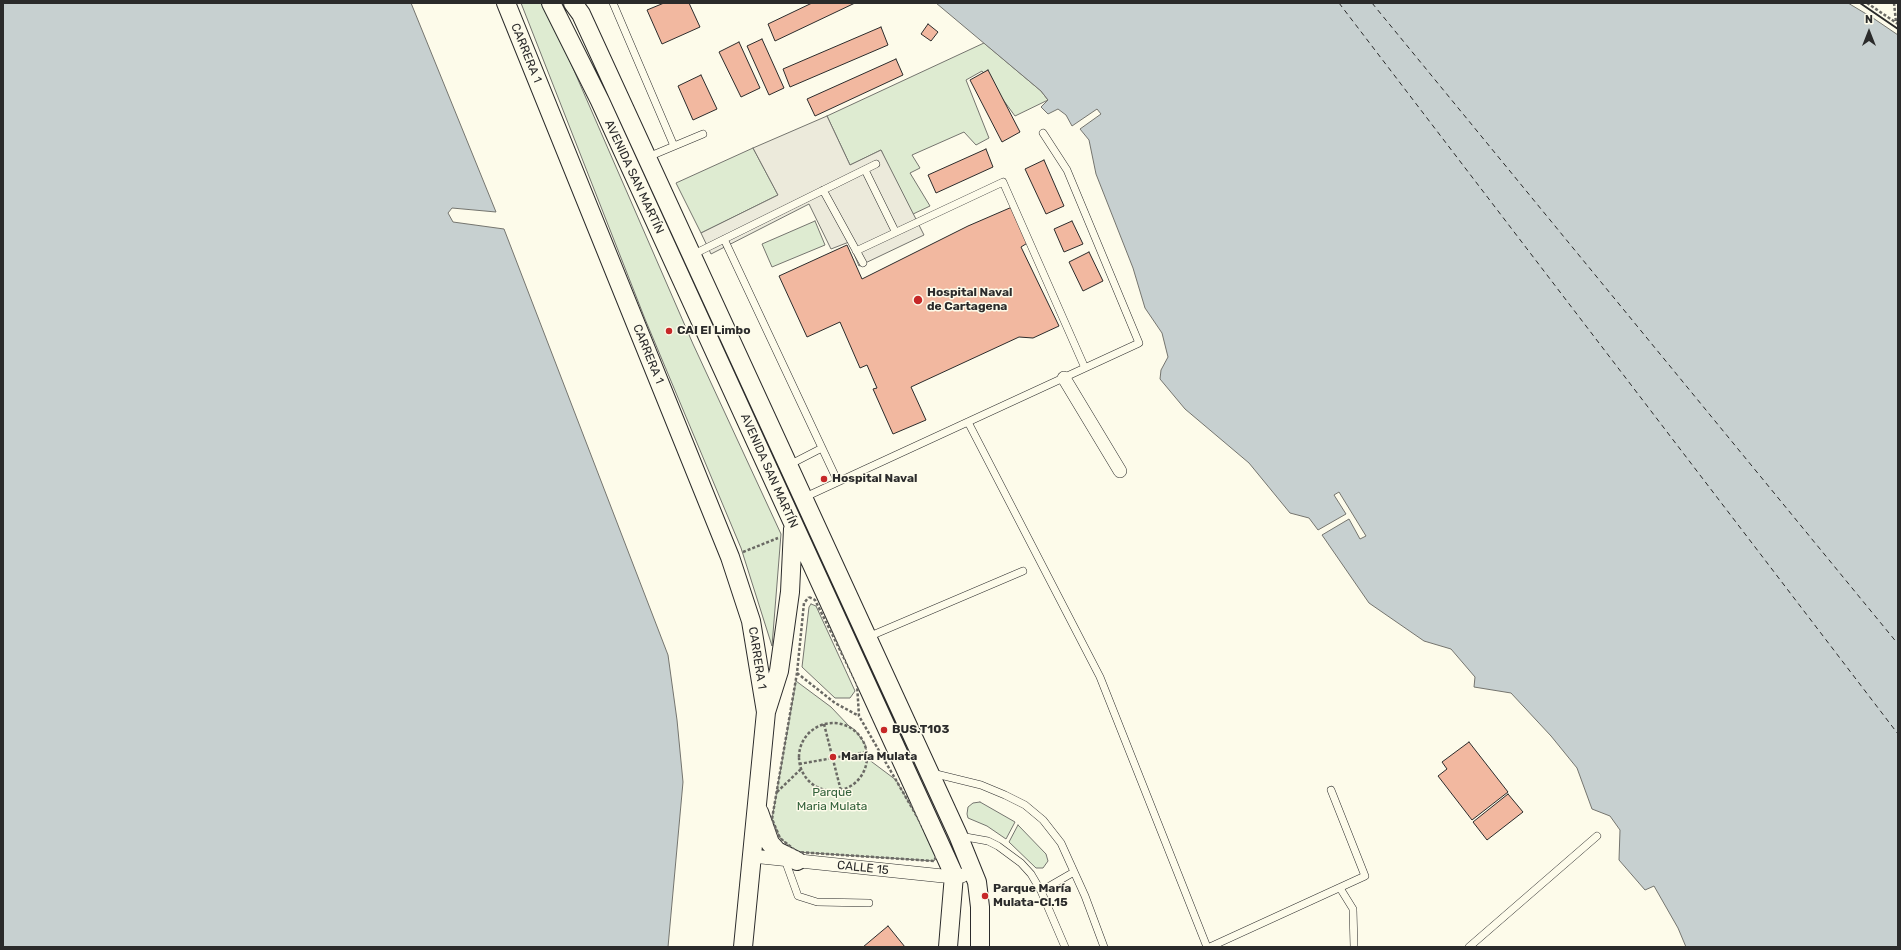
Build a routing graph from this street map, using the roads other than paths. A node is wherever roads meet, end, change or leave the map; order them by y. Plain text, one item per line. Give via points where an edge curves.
1 (506, 3) edge
2 (551, 3) edge
3 (613, 3) edge
4 (577, 7) edge
5 (1043, 133) dead end
6 (703, 134) dead end
7 (674, 146) junction
8 (646, 157) junction
9 (876, 164) dead end
10 (865, 170) junction
11 (823, 190) junction
12 (895, 231) junction
13 (724, 239) junction
14 (856, 250) junction
15 (692, 255) junction
16 (863, 264) dead end
17 (1085, 368) junction
18 (1064, 378) junction
19 (968, 422) junction
20 (822, 448) junction
21 (788, 465) junction
22 (1120, 471) dead end
23 (838, 482) junction
24 (804, 498) junction
25 (789, 530) junction
26 (1023, 571) dead end
27 (868, 637) junction
28 (766, 712) junction
29 (930, 773) junction
30 (1331, 790) dead end
31 (758, 807) junction
32 (958, 835) junction
33 (1598, 836) dead end
34 (752, 856) junction
35 (791, 861) junction
36 (972, 870) junction
37 (1074, 872) junction
38 (954, 875) junction
39 (1340, 888) junction
40 (1041, 891) junction
41 (869, 903) dead end
42 (743, 947) edge
43 (948, 947) edge
44 (980, 947) edge
45 (1065, 947) edge
46 (1104, 947) edge
47 (1207, 947) edge
48 (1210, 947) edge
49 (1354, 947) edge
50 (1469, 947) edge

1 - 28 main road, CARRERA 1 via 730,557 751,621
2 - 25 main road, AVENIDA SAN MARTÍN via 600,101
3 - 7 lane
4 - 8 main road, AVENIDA SAN MARTÍN
5 - 17 lane via 1067,170 1139,343
6 - 7 lane
7 - 8 lane
8 - 15 main road, AVENIDA SAN MARTÍN
9 - 10 lane
10 - 11 lane
10 - 12 lane
11 - 13 lane
11 - 14 lane
12 - 14 lane
12 - 17 lane via 1003,182
13 - 15 lane
13 - 20 lane
14 - 16 lane
15 - 21 main road, AVENIDA SAN MARTÍN
17 - 18 lane
18 - 19 lane
18 - 22 street
19 - 23 lane
19 - 47 lane via 1100,677
20 - 21 lane
20 - 23 lane
21 - 24 main road, AVENIDA SAN MARTÍN
23 - 24 lane
24 - 25 main road, CARRERA 1
24 - 27 main road, AVENIDA SAN MARTÍN
25 - 28 main road, CARRERA 1 via 790,592 779,671
25 - 38 main road, AVENIDA SAN MARTÍN
26 - 27 lane
27 - 29 main road, AVENIDA SAN MARTÍN
28 - 31 main road, CARRERA 1
29 - 32 main road, AVENIDA SAN MARTÍN
29 - 37 lane via 981,785 1025,805 1043,820 1061,843
30 - 39 lane via 1365,876
31 - 34 main road, CARRERA 1
31 - 35 main road via 770,843
32 - 36 main road, AVENIDA SAN MARTÍN
32 - 40 lane via 988,841 1003,849 1031,874
33 - 50 lane
34 - 35 street, CALLE 15
34 - 42 main road, CARRERA 1
35 - 38 street, CALLE 15
35 - 41 lane via 798,896 817,902
36 - 38 street, CALLE 15 via 962,876
36 - 44 main road, AVENIDA SAN MARTÍN via 977,882 980,907
37 - 40 lane
37 - 46 lane
38 - 43 main road, AVENIDA SAN MARTÍN
39 - 48 lane
39 - 49 lane via 1353,909
40 - 45 lane

